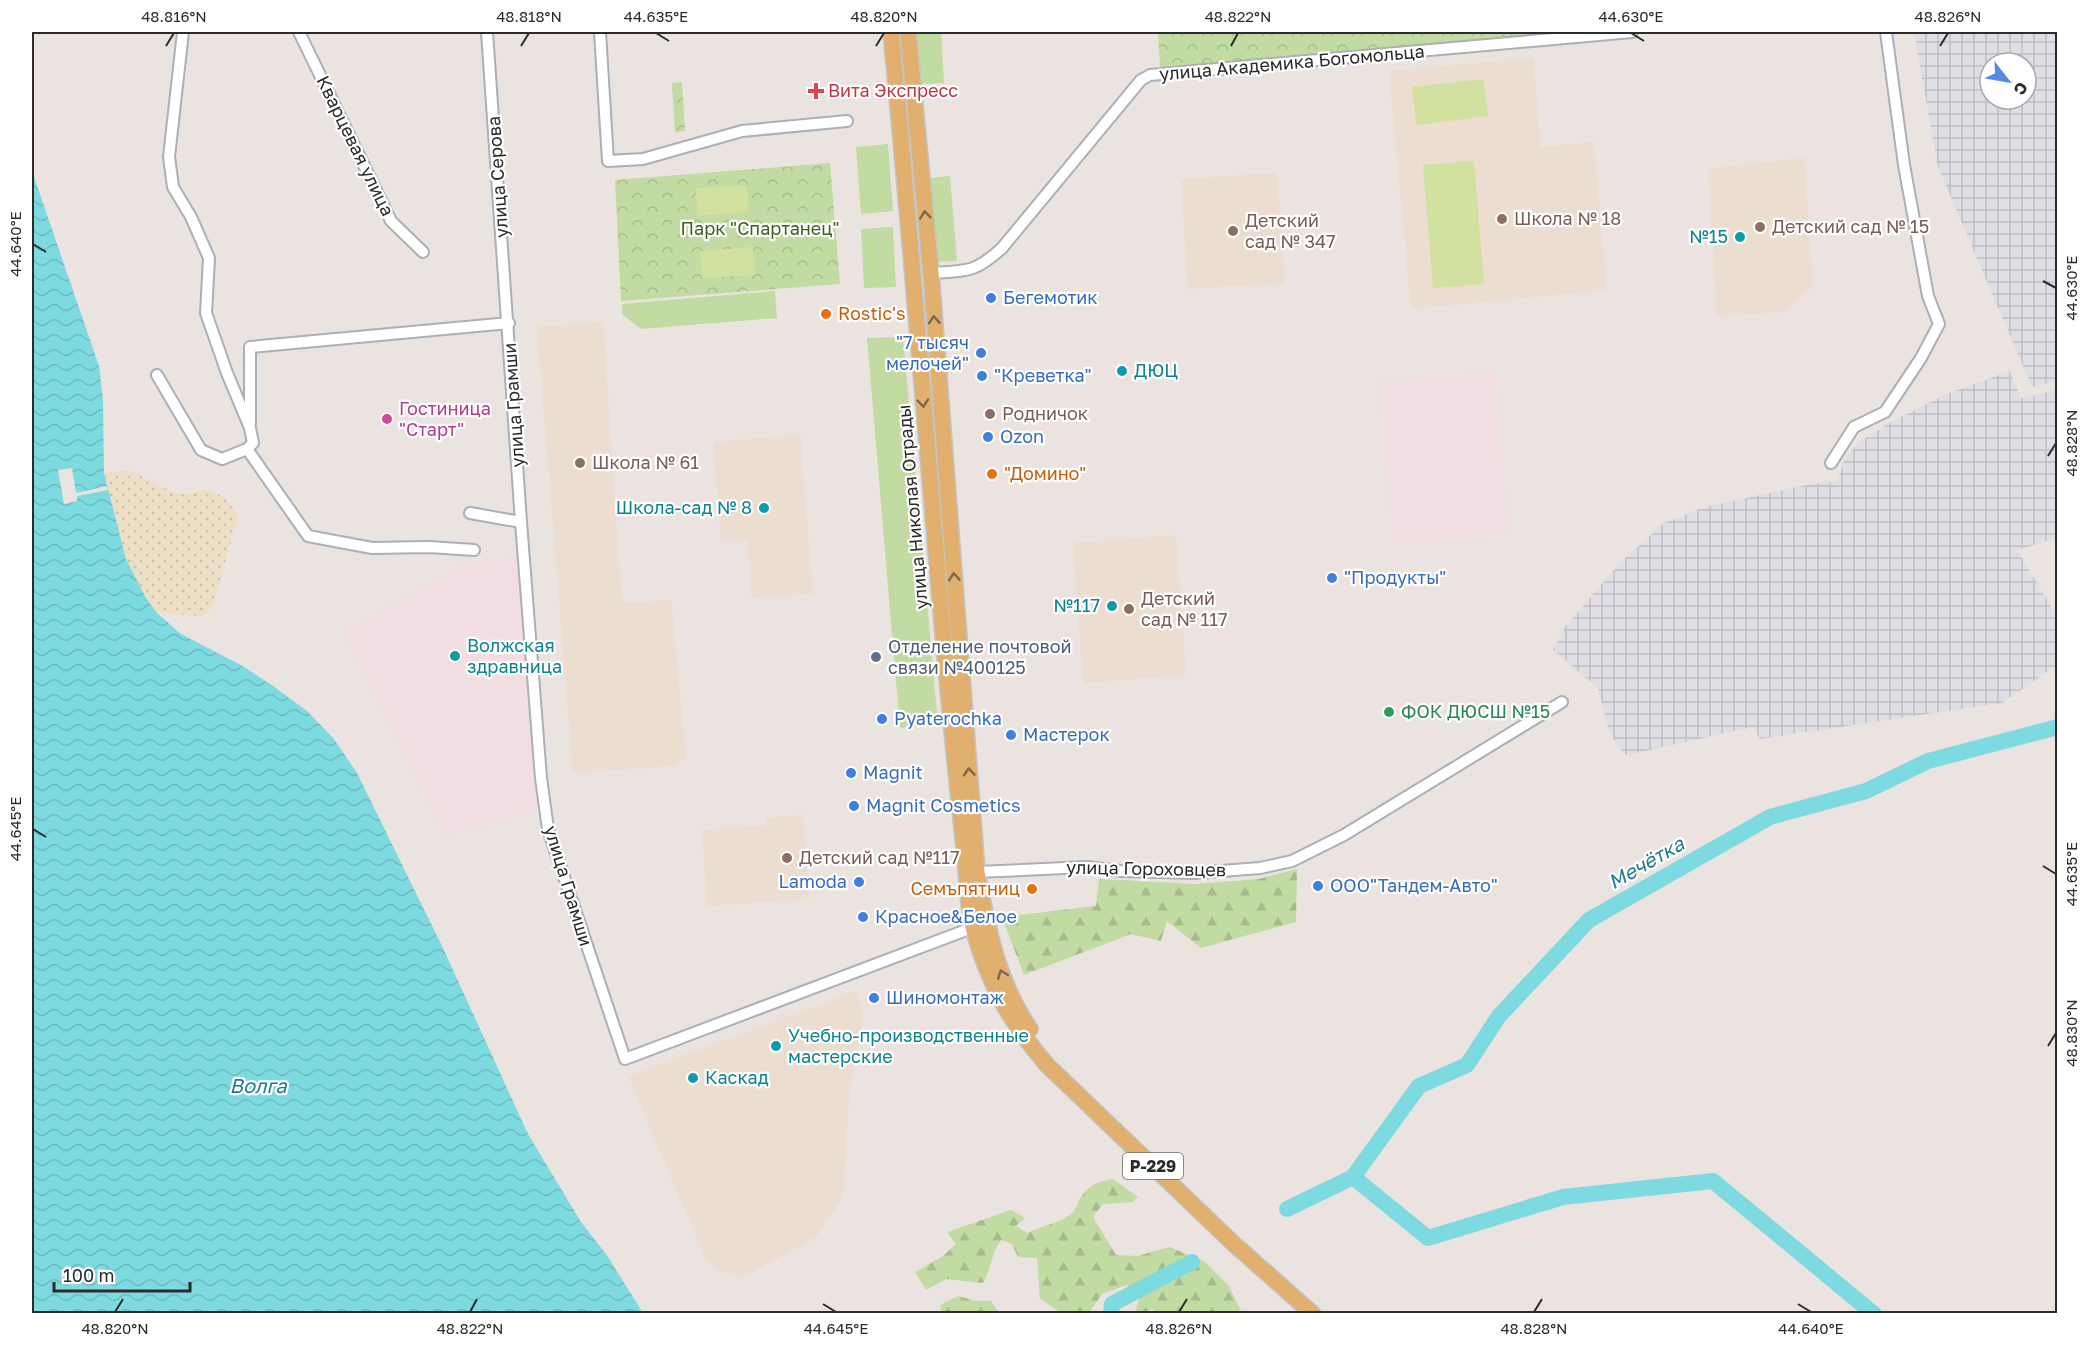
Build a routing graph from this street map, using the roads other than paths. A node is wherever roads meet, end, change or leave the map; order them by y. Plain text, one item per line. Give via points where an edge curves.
1 (183, 32) edge
2 (299, 32) edge
3 (487, 32) edge
4 (600, 32) edge
5 (891, 32) edge
6 (908, 32) edge
7 (1632, 32) edge
8 (1886, 32) edge
9 (847, 122) dead end
10 (423, 252) dead end
11 (931, 273) junction
12 (509, 323) junction
13 (157, 375) dead end
14 (250, 428) junction
15 (247, 449) junction
16 (1831, 463) dead end
17 (470, 513) dead end
18 (521, 522) junction
19 (474, 550) dead end
20 (1562, 702) dead end
21 (977, 872) junction
22 (979, 925) junction
23 (1284, 1287) junction
24 (1299, 1314) edge
25 (1313, 1314) edge

1 - 14 street via 169,157 173,187 209,258 206,313
2 - 10 street, Кварцевая улица via 391,221
3 - 12 street, улица Серова
4 - 9 street via 608,161 643,159 742,131
5 -> 22 main road, улица Николая Отрады via 951,720
11 -> 6 main road, улица Николая Отрады
7 - 11 street, улица Академика Богомольца via 1150,75 1141,80 988,261 974,269
8 - 16 street via 1904,165 1928,296 1939,324 1885,412 1854,427
21 -> 11 main road, улица Николая Отрады
12 - 14 street via 250,347
12 - 18 street, улица Грамши
13 - 15 street via 201,450 222,459
14 - 15 street via 253,443
15 - 19 street via 308,536 372,548
17 - 18 street
18 - 22 street, улица Грамши via 548,829 625,1059
20 - 21 street, улица Гороховцев via 1344,836 1292,861 1260,868 1194,873 1087,867
21 - 22 main road, улица Николая Отрады
23 -> 22 main road, улица Николая Отрады / Р-229 via 1053,1059 1017,1007
22 - 23 main road, улица Николая Отрады / Р-229 via 994,988 1025,1040 1071,1090
23 - 24 main road, улица Николая Отрады / Р-229
23 - 25 main road

